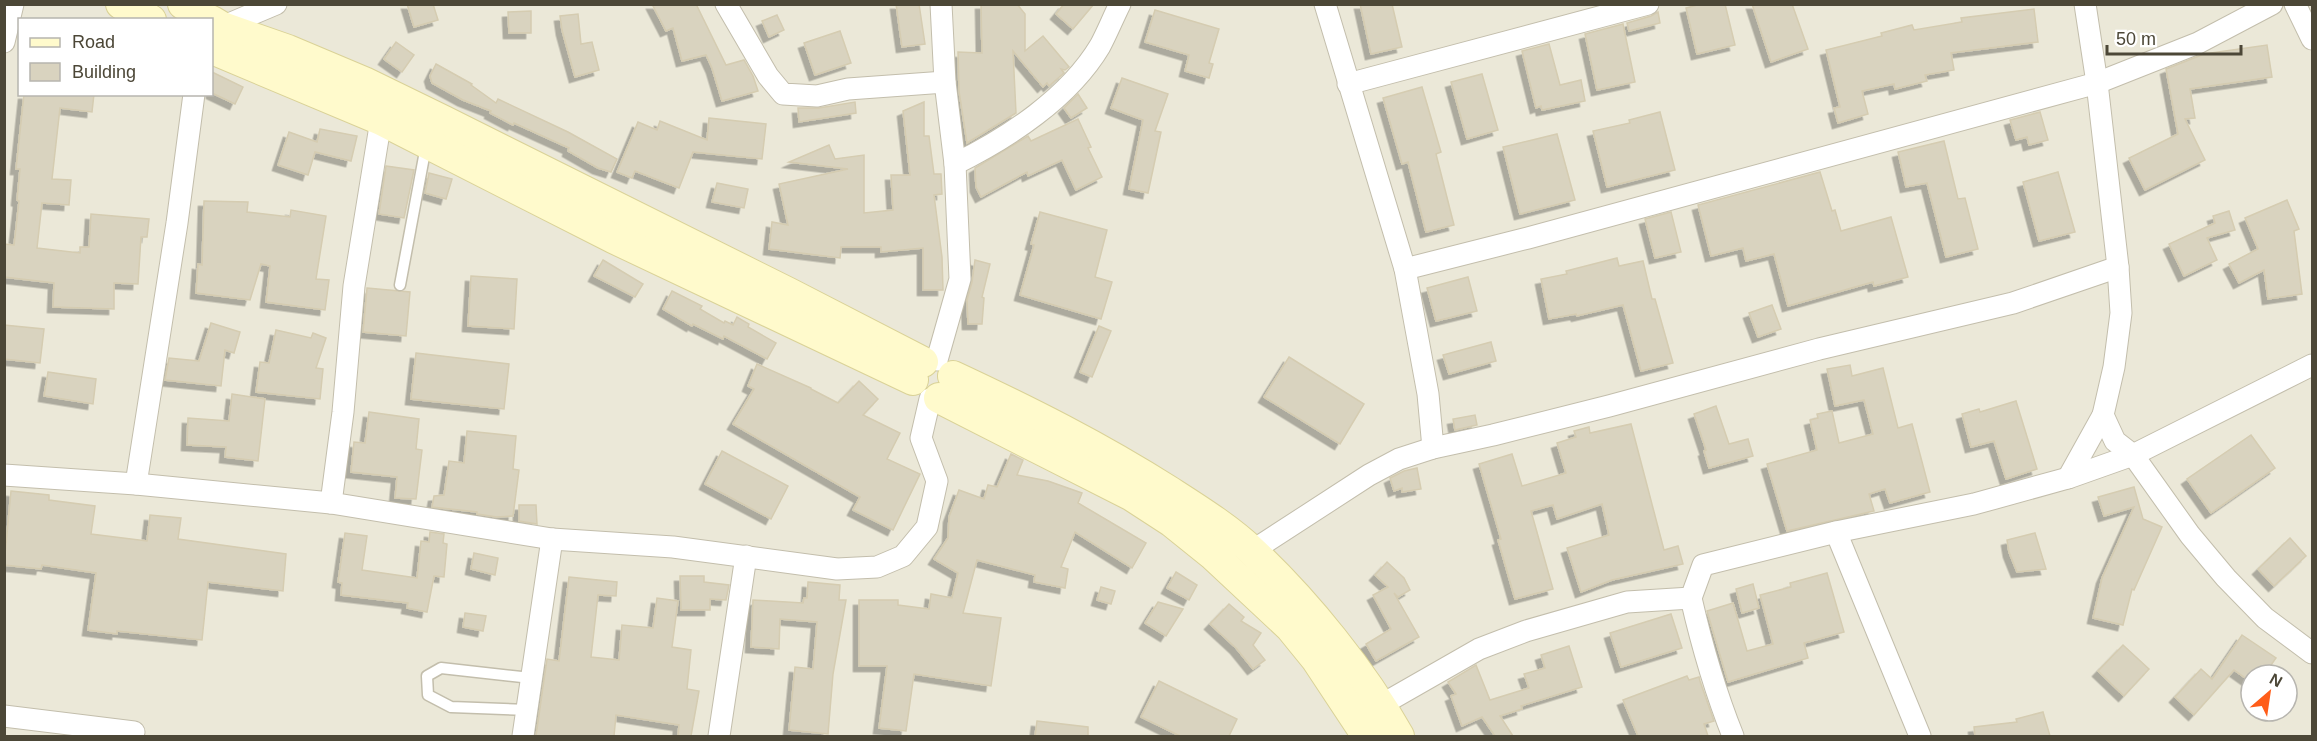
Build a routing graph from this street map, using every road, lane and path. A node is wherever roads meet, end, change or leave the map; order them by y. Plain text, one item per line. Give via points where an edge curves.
1 (13, 4) edge
2 (121, 4) edge
3 (183, 4) edge
4 (276, 4) edge
5 (726, 4) edge
6 (941, 4) edge
7 (1120, 4) edge
8 (1325, 4) edge
9 (1648, 4) edge
10 (2085, 4) edge
11 (2272, 4) edge
12 (2295, 4) edge
13 (147, 18) edge
14 (200, 18) edge
15 (214, 29) edge
16 (2313, 39) edge
17 (4, 42) edge
18 (945, 82) junction
19 (2097, 83) junction
20 (1348, 84) junction
21 (194, 96) edge
22 (381, 120) junction
23 (427, 142) junction
24 (955, 164) junction
25 (2118, 267) junction
26 (1405, 268) junction
27 (400, 285) dead end
28 (2313, 365) edge
29 (932, 379) junction
30 (2103, 415) junction
31 (1433, 448) junction
32 (2133, 455) junction
33 (4, 475) edge
34 (2068, 478) junction
35 (136, 484) junction
36 (331, 503) junction
37 (1836, 532) junction
38 (552, 539) junction
39 (1252, 551) junction
40 (746, 556) junction
41 (1691, 598) junction
42 (2313, 653) edge
43 (531, 678) junction
44 (1381, 705) junction
45 (528, 710) junction
46 (4, 716) edge
47 (134, 732) dead end
48 (523, 736) edge
49 (719, 736) edge
50 (1367, 736) edge
51 (1399, 736) edge
52 (1733, 736) edge
53 (1920, 736) edge

1 - 17 street
2 - 13 main road
3 - 14 main road
4 - 15 street
5 - 18 street via 768,76 783,94 817,96 848,89
6 - 18 street
7 - 24 street via 1099,47 1061,95 991,146
8 - 20 street
9 - 20 street
10 - 19 street
11 - 19 street via 2198,43
12 - 16 street
15 - 22 main road
15 - 29 main road via 288,50 444,120 779,287
18 - 24 street
19 - 25 street
19 - 26 street
20 - 26 street
21 - 35 street
22 - 23 main road
22 - 36 street via 354,286
23 - 27 lane
23 - 29 main road via 612,238
24 - 29 street via 960,279
25 - 30 street via 2121,313
25 - 31 street via 2013,303
26 - 31 street via 1428,394
28 - 32 street
29 - 39 main road via 1042,418 1126,464
29 - 40 street via 921,438 937,481 927,527 903,556 877,567 837,569
29 - 50 main road via 1066,461 1132,496 1213,555 1296,635
30 - 32 street via 2115,441
30 - 34 street
31 - 39 street via 1399,459 1369,475
32 - 34 street
32 - 42 street via 2226,578 2265,618
33 - 35 street
34 - 37 street via 1974,504
35 - 36 street
36 - 38 street
37 - 41 street via 1703,566
37 - 53 street
38 - 40 street
38 - 43 street
39 - 44 main road via 1313,616
40 - 49 street
41 - 44 street via 1628,602 1526,632 1479,649
41 - 52 street via 1710,672
43 - 45 street
43 - 45 lane via 441,668 428,676 428,695 451,708
44 - 51 main road
45 - 48 street
46 - 47 street

